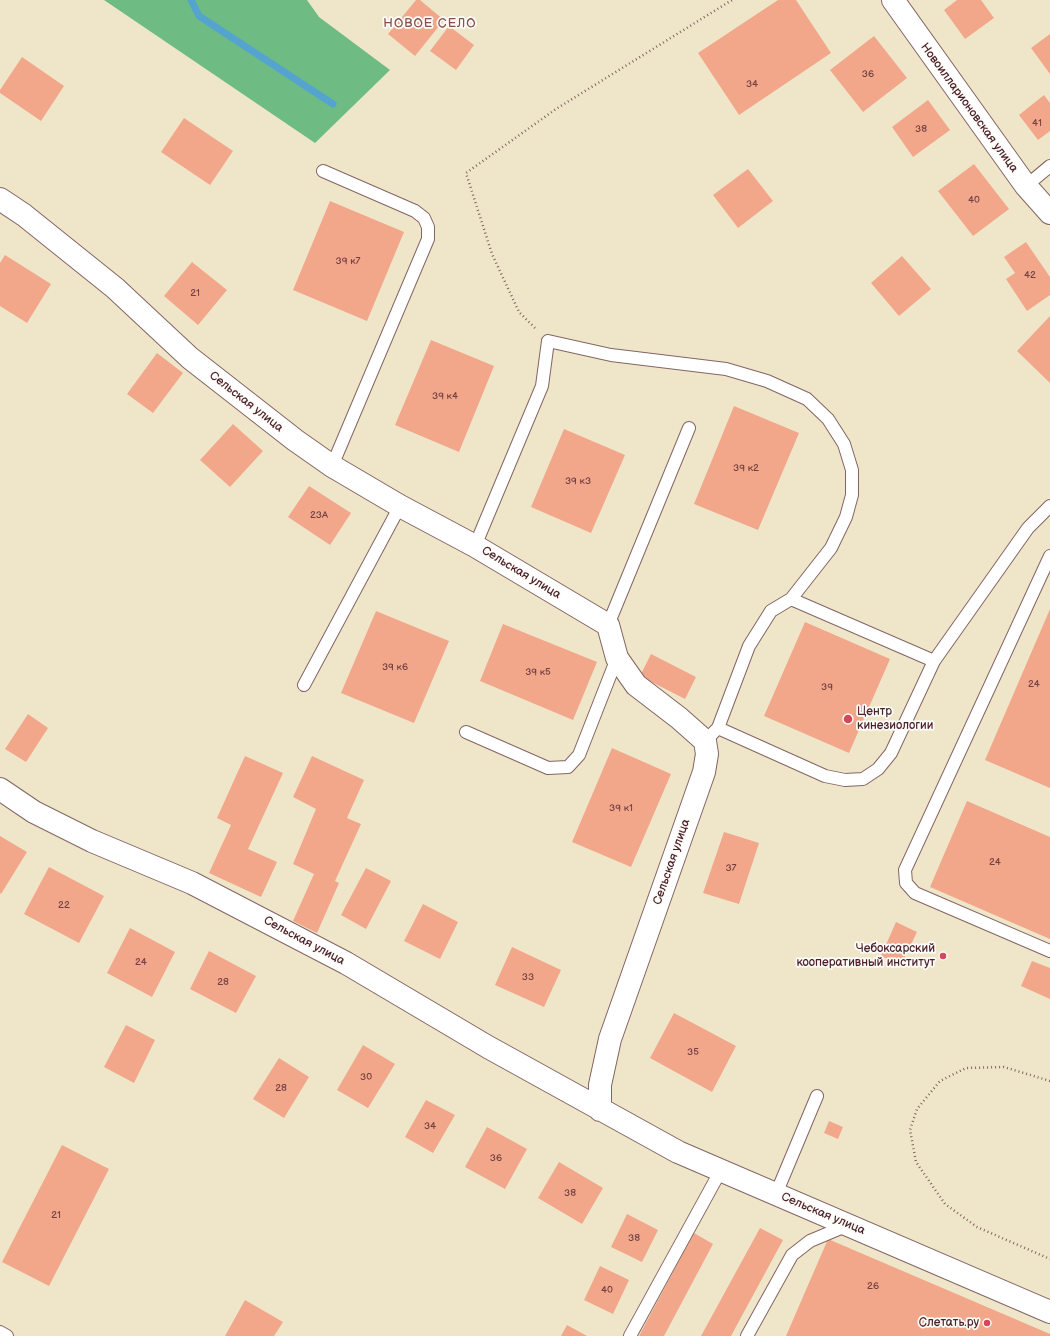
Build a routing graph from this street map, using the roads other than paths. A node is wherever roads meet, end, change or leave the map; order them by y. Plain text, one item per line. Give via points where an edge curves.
1 (893, 0) edge
2 (1050, 166) edge
3 (323, 171) dead end
4 (1026, 186) junction
5 (0, 199) edge
6 (1050, 213) edge
7 (689, 428) dead end
8 (332, 466) junction
9 (400, 506) junction
10 (1050, 506) edge
11 (475, 546) junction
12 (1050, 556) edge
13 (791, 599) junction
14 (608, 625) junction
15 (617, 658) junction
16 (934, 661) junction
17 (304, 685) dead end
18 (466, 732) dead end
19 (712, 734) junction
20 (0, 789) edge
21 (1050, 951) edge
22 (817, 1096) dead end
23 (600, 1110) junction
24 (721, 1170) junction
25 (776, 1194) junction
26 (848, 1225) junction
27 (1050, 1312) edge
28 (0, 1332) edge
29 (7, 1336) edge
30 (630, 1336) edge
31 (747, 1336) edge

1 - 4 street, Новоилларионовская улица
2 - 4 lane
3 - 8 lane via 415,211 424,218 428,227 428,239
4 - 6 street, Новоилларионовская улица
5 - 8 street, Сельская улица via 24,215 115,288 190,358
7 - 14 lane
8 - 9 street, Сельская улица
9 - 11 street, Сельская улица
9 - 17 lane
10 - 16 lane via 1028,528
11 - 13 lane via 542,386 548,341 611,355 726,369 767,381 807,399 828,419 844,444 852,470 852,495 846,517 831,548
11 - 14 street, Сельская улица
12 - 21 lane via 905,870 906,883 915,892
13 - 16 lane
13 - 19 lane via 771,611 749,646
14 - 15 street
15 - 18 lane via 579,755 568,767 548,768
15 - 19 street via 636,685 679,718
16 - 19 lane via 891,753 878,769 863,779 845,780 825,776
19 - 23 street, Сельская улица via 704,772 610,1039 600,1084
20 - 23 street, Сельская улица via 40,815 92,841 192,883 346,963
22 - 25 lane
23 - 24 street, Сельская улица via 678,1152
24 - 25 street, Сельская улица
24 - 30 lane
25 - 26 street, Сельская улица
26 - 27 street, Сельская улица
26 - 31 lane via 810,1241 792,1255
28 - 29 lane

